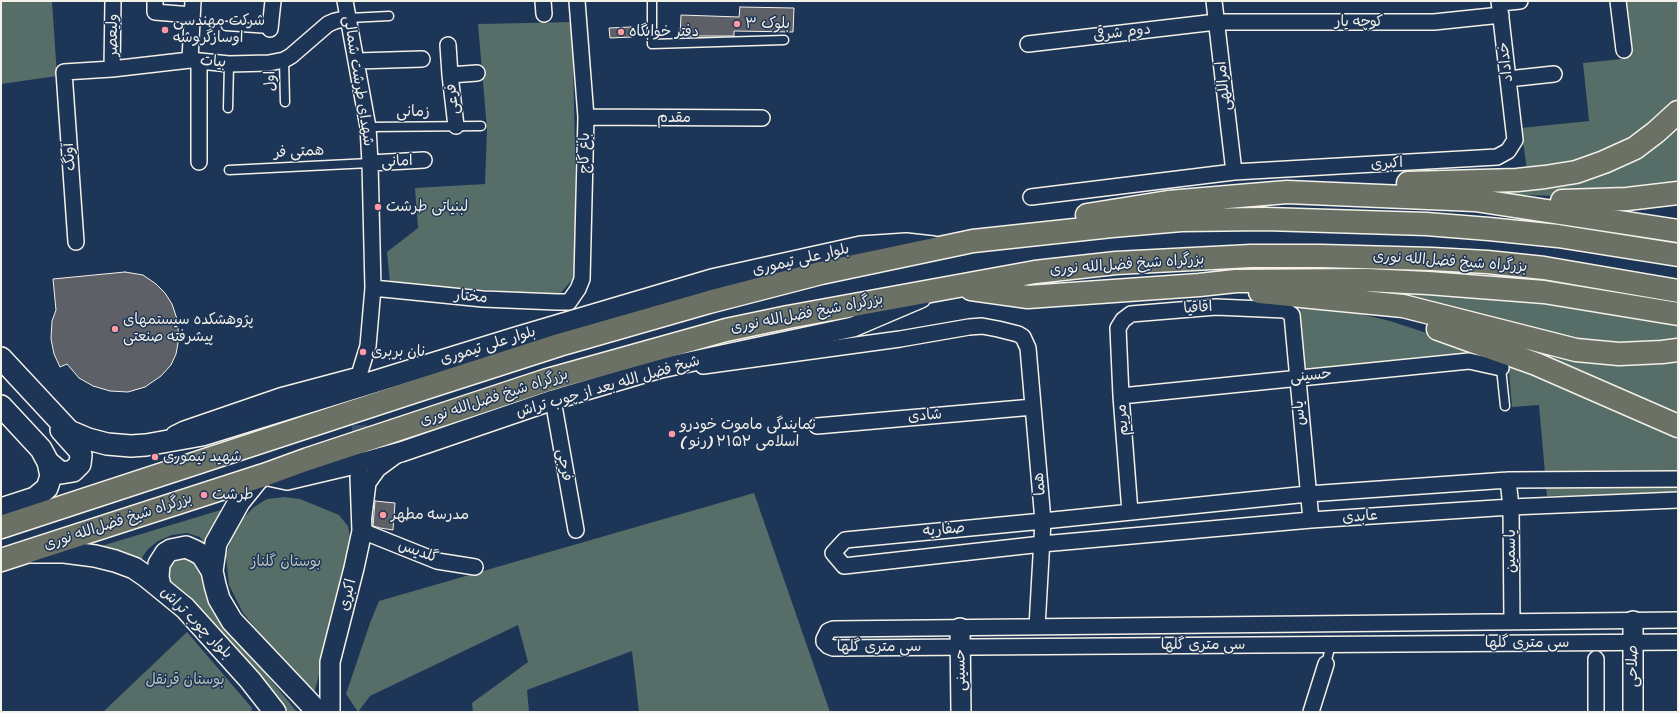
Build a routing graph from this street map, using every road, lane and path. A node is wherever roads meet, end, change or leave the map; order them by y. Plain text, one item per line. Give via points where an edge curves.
1 (113, 1) edge
2 (155, 1) edge
3 (274, 1) edge
4 (345, 1) edge
5 (577, 1) edge
6 (652, 1) edge
7 (1214, 1) edge
8 (1520, 1) edge
9 (1618, 1) edge
10 (1500, 6) edge
11 (192, 8) edge
12 (389, 16) dead end
13 (349, 18) junction
14 (1216, 22) junction
15 (226, 26) dead end
16 (270, 29) joint
17 (784, 40) dead end
18 (1028, 44) dead end
19 (448, 45) dead end
20 (1624, 50) dead end
21 (422, 59) dead end
22 (284, 60) junction
23 (194, 61) junction
24 (357, 61) junction
25 (229, 64) junction
26 (112, 69) junction
27 (64, 72) joint
28 (478, 73) dead end
29 (1554, 74) dead end
30 (450, 75) junction
31 (1508, 79) junction
32 (285, 102) dead end
33 (228, 108) dead end
34 (1678, 112) edge
35 (586, 117) junction
36 (762, 118) dead end
37 (1514, 123) joint
38 (456, 126) junction
39 (481, 126) dead end
40 (368, 127) junction
41 (424, 160) dead end
42 (199, 162) dead end
43 (370, 163) junction
44 (230, 170) dead end
45 (1234, 172) junction
46 (1287, 192) junction
47 (1678, 193) edge
48 (1031, 197) dead end
49 (1475, 200) junction
50 (1678, 231) edge
51 (973, 241) junction
52 (76, 242) dead end
53 (939, 248) junction
54 (1678, 255) edge
55 (1199, 285) junction
56 (950, 287) junction
57 (373, 288) junction
58 (1678, 291) edge
59 (1329, 299) junction
60 (569, 302) joint
61 (1285, 310) joint
62 (1678, 314) edge
63 (1118, 328) joint
64 (1678, 350) edge
65 (1, 358) edge
66 (661, 368) junction
67 (1501, 368) joint
68 (1297, 378) junction
69 (27, 385) junction
70 (1121, 396) junction
71 (553, 400) junction
72 (1, 406) edge
73 (1505, 406) dead end
74 (1033, 407) junction
75 (817, 426) dead end
76 (1678, 426) edge
77 (157, 443) junction
78 (401, 452) junction
79 (48, 462) junction
80 (262, 476) junction
81 (360, 477) dead end
82 (1678, 479) edge
83 (1508, 480) junction
84 (1308, 494) junction
85 (1678, 500) edge
86 (1511, 507) junction
87 (1, 509) edge
88 (1130, 512) junction
89 (1311, 520) junction
90 (1043, 521) junction
91 (1, 527) edge
92 (576, 530) dead end
93 (362, 531) junction
94 (1042, 544) junction
95 (28, 552) junction
96 (1, 560) edge
97 (475, 567) dead end
98 (212, 571) junction
99 (160, 586) junction
100 (1678, 620) edge
101 (1633, 621) junction
102 (1512, 622) junction
103 (1037, 627) junction
104 (960, 628) junction
105 (1633, 642) junction
106 (1678, 642) edge
107 (1331, 644) junction
108 (960, 647) junction
109 (1596, 658) dead end
110 (1326, 664) joint
111 (250, 680) junction
112 (261, 712) edge
113 (275, 712) edge
114 (318, 712) edge
115 (330, 712) edge
116 (961, 712) edge
117 (1311, 712) edge
118 (1596, 712) edge
119 (1633, 712) edge

1 - 26 street, ولیعصر
2 - 11 street via 155,12
3 - 16 street
4 - 13 street, شهدای طرشت شمالی
5 - 35 street, باغ کاج
6 - 17 lane via 652,44
7 - 14 street, امراللهی
8 - 10 street, کوچه یار
9 - 20 street
10 - 14 street, کوچه یار via 1434,22
10 - 31 street, خداداد
11 - 23 street
12 - 13 lane
13 - 22 street, بیات via 328,24
13 - 24 street, شهدای طرشت شمالی
14 - 18 street, دوم شرقی
14 - 45 street, امراللهی
15 - 16 lane
19 - 30 street
21 - 24 street
22 - 25 street, بیات
22 - 32 lane, اول
23 - 25 street, بیات
23 - 26 street, بیات
23 - 42 street
24 - 40 street, شهدای طرشت شمالی
25 - 33 lane
26 - 27 street, بیات
27 - 52 street, آونگ
28 - 30 street, فرعی
29 - 31 street
30 - 38 street, فرعی
31 - 37 street, خداداد
34 - 46 highway via 1635,148 1576,172 1517,180 1363,184
35 - 36 street, مقدم
35 - 60 street, باغ کاج via 582,279
37 - 45 street, اکبری via 1515,140 1508,151 1497,157
38 - 39 lane, زمانی
38 - 40 lane, زمانی
40 - 43 street, شهدای طرشت شمالی
41 - 43 street, امانی
43 - 44 lane, همتی فر
43 - 57 street, شهدای طرشت شمالی
45 - 48 street, اکبری
46 - 49 highway
46 - 51 highway via 1168,202 1103,212 1042,223
47 - 49 highway via 1584,201
49 - 50 highway
51 - 53 highway, بزرگراه شیخ فضل‌الله نوری
51 - 54 highway, بزرگراه شیخ فضل‌الله نوری via 1181,220 1266,218 1489,228
53 - 77 main road, بلوار علی تیموری via 906,244 861,247 712,280 202,435
53 - 91 highway, بزرگراه شیخ فضل‌الله نوری via 821,273 559,345
55 - 56 highway via 1028,297
55 - 59 highway
55 - 62 highway via 1270,280 1428,283 1544,292
56 - 58 highway, بزرگراه شیخ فضل‌الله نوری via 1035,272 1116,263 1251,256 1306,256 1487,262 1544,268
56 - 66 street, شیخ فضل الله بعد از چوب تراش via 852,327
56 - 80 highway, بزرگراه شیخ فضل‌الله نوری via 726,330 547,380
57 - 60 street, مختار via 483,298
57 - 77 street, شهدای طرشت شمالی via 368,346 359,377 280,396 184,429
59 - 64 highway via 1403,306 1576,350 1619,354
59 - 76 highway via 1399,316 1536,364
61 - 63 street, اقاقیا via 1216,307 1132,314 1123,320
61 - 68 street, یاس via 1292,315
63 - 70 street, مریم
65 - 69 main road, بلوار علی تیموری
66 - 71 street, شیخ فضل الله بعد از چوب تراش
66 - 74 street, هما via 713,366 982,326 1013,332 1023,337 1028,348
67 - 68 street, حسینی via 1469,361
67 - 73 lane
68 - 70 street, حسینی
68 - 84 street, یاس
69 - 77 main road, بلوار علی تیموری via 69,431 80,436 119,445
69 - 79 main road via 37,404 74,442 81,455 80,464 69,472 61,473
70 - 88 street, مریم
71 - 78 street, شیخ فضل الله بعد از چوب تراش
71 - 92 street, فرجی
72 - 79 main road via 41,449
74 - 75 street, شادی
74 - 90 street, هما
78 - 80 street, شیخ فضل الله بعد از چوب تراش via 287,480
78 - 93 street via 378,469 368,483
79 - 87 main road via 51,476 47,488 35,498
80 - 95 highway, بزرگراه شیخ فضل‌الله نوری
80 - 98 main road, بلوار چوب‌ تراش via 239,502 223,529 216,543
81 - 93 street, اکبری
82 - 83 street, عابدی
83 - 84 street, عابدی
83 - 86 street, یاسمین
84 - 88 street, عابدی
84 - 89 street, یاس
85 - 86 street, عابدی
86 - 89 street, عابدی
86 - 102 street, یاسمین
88 - 90 street, عابدی
89 - 94 street, عابدی
90 - 94 street, هما
90 - 94 street, صفاریه via 845,540 833,553 844,566
93 - 97 street, گلدیس via 436,561
93 - 115 street, اکبری via 330,662
94 - 103 street, هما
95 - 96 highway, بزرگراه شیخ فضل‌الله نوری
95 - 99 main road, بلوار چوب‌ تراش via 64,552 115,561 134,568
98 - 99 main road via 202,555 195,551 186,547 171,550 159,564
98 - 114 main road, بلوار چوب‌ تراش via 219,599 232,621
99 - 111 main road, بلوار چوب‌ تراش via 186,608
100 - 101 street, سی متری گلها
101 - 102 street, سی متری گلها
101 - 105 street, صلاحی
102 - 103 street, سی متری گلها
103 - 104 street, سی متری گلها
104 - 108 street, حسینی
104 - 108 street, سی متری گلها via 833,629 828,631 824,638 824,642 834,648
105 - 106 street, سی متری گلها
105 - 107 street, سی متری گلها
105 - 119 street, صلاحی
107 - 108 street, سی متری گلها
107 - 110 lane
108 - 116 street, حسینی
109 - 118 street
110 - 117 street
111 - 112 street
111 - 113 main road, بلوار چوب‌ تراش

